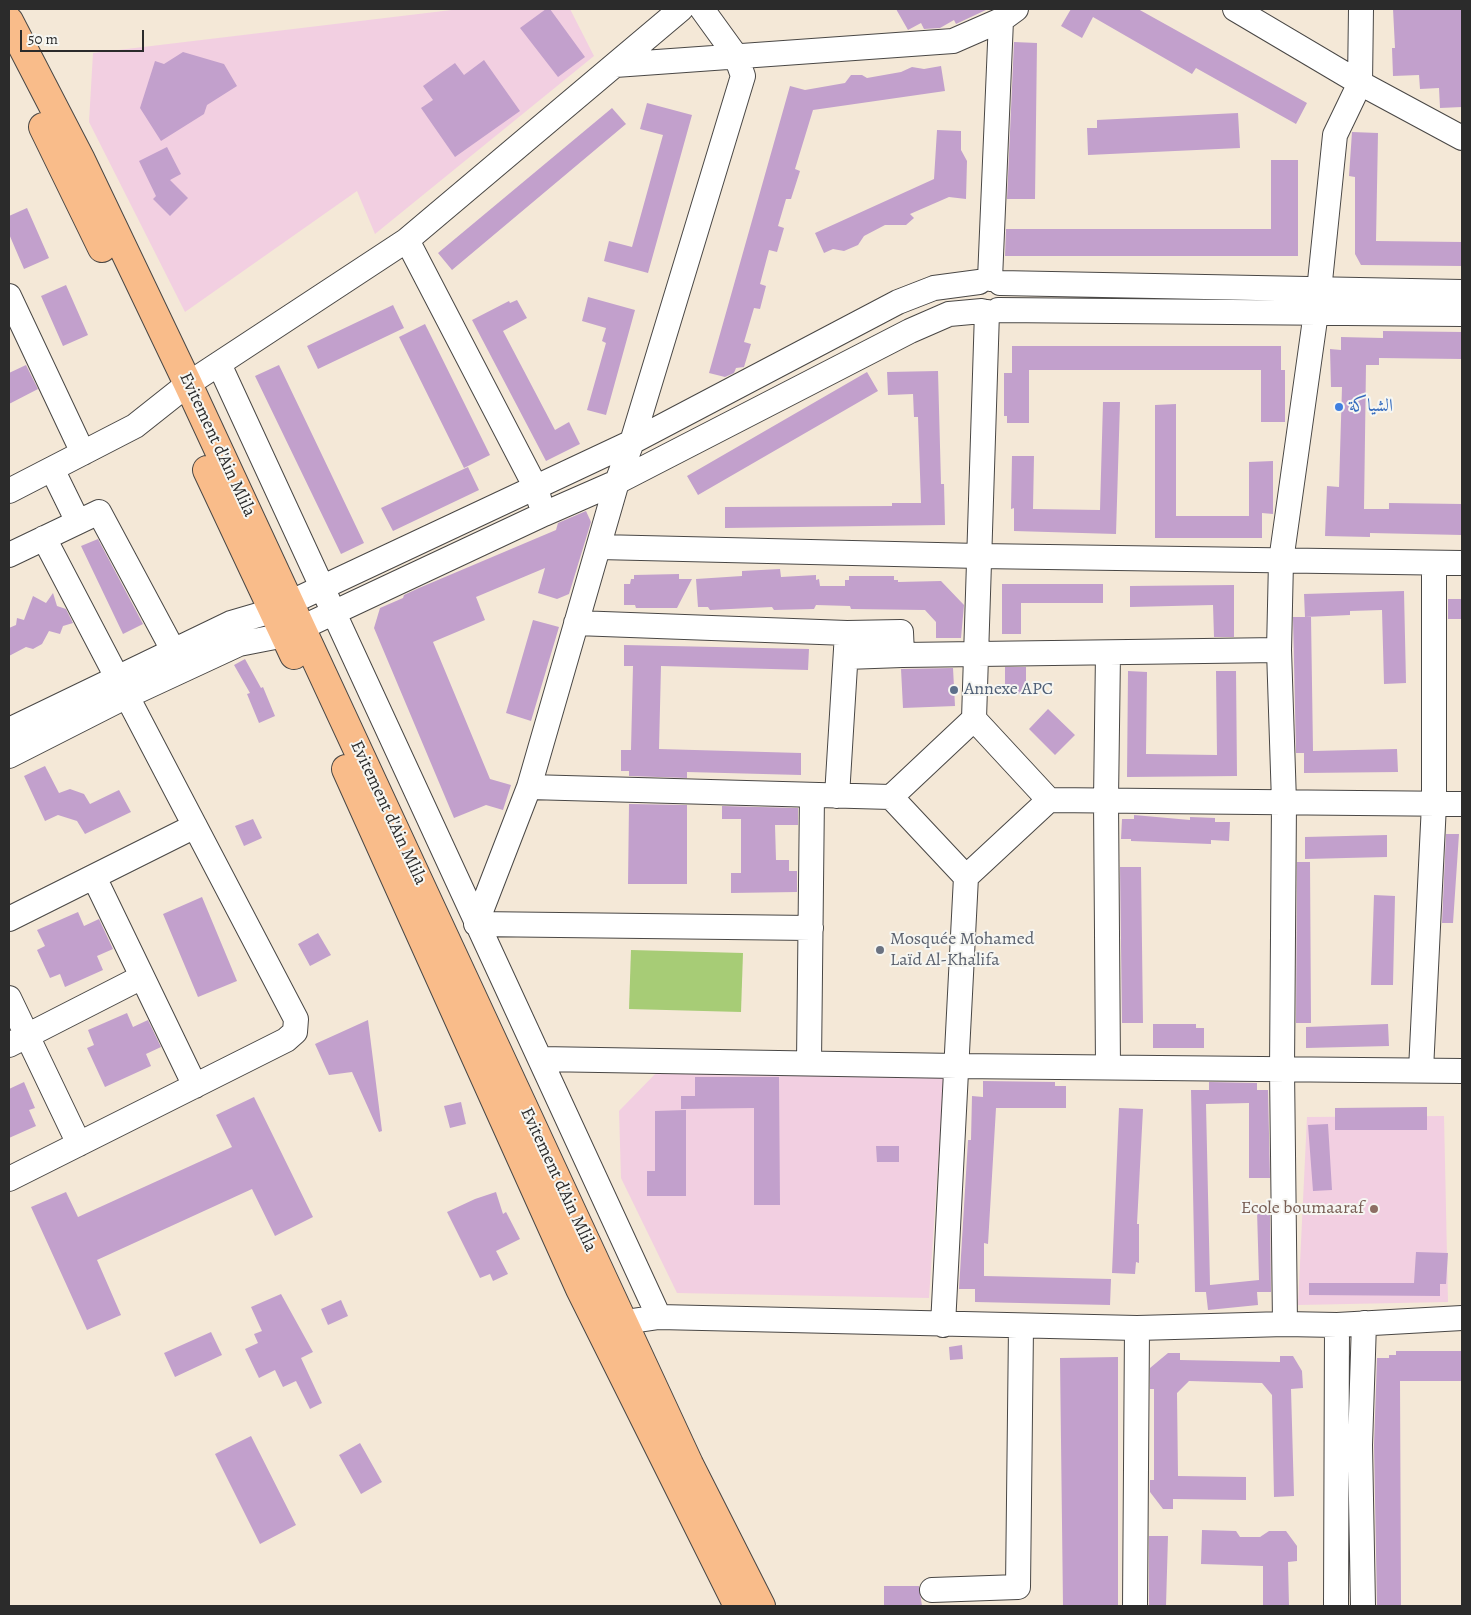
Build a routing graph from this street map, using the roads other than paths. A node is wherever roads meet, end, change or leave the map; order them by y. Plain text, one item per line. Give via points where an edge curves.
1 (681, 9) edge
2 (702, 9) edge
3 (1235, 9) edge
4 (1360, 9) edge
5 (1008, 14) edge
6 (9, 22) edge
7 (736, 56) junction
8 (9, 59) edge
9 (615, 64) junction
10 (1360, 83) junction
11 (1462, 138) edge
12 (407, 240) junction
13 (989, 281) junction
14 (1319, 291) junction
15 (1462, 292) edge
16 (9, 296) edge
17 (989, 311) junction
18 (1316, 314) junction
19 (1462, 314) edge
20 (16, 332) edge
21 (219, 364) junction
22 (181, 390) junction
23 (632, 442) junction
24 (83, 453) junction
25 (52, 469) junction
26 (617, 482) junction
27 (536, 488) junction
28 (9, 491) edge
29 (544, 514) junction
30 (78, 522) junction
31 (44, 538) junction
32 (598, 547) junction
33 (9, 555) edge
34 (979, 556) junction
35 (1281, 561) junction
36 (1434, 563) junction
37 (1462, 563) edge
38 (321, 589) junction
39 (281, 607) junction
40 (333, 613) junction
41 (576, 622) junction
42 (293, 632) junction
43 (847, 633) junction
44 (174, 650) junction
45 (1279, 650) junction
46 (1108, 653) junction
47 (902, 655) junction
48 (976, 656) junction
49 (846, 658) junction
50 (122, 686) junction
51 (974, 719) junction
52 (9, 730) edge
53 (9, 756) edge
54 (529, 787) junction
55 (812, 795) junction
56 (837, 796) junction
57 (890, 797) junction
58 (1049, 800) junction
59 (1106, 800) junction
60 (1284, 802) junction
61 (1434, 804) junction
62 (1462, 804) edge
63 (195, 826) junction
64 (94, 877) junction
65 (966, 877) junction
66 (9, 919) edge
67 (476, 924) junction
68 (810, 928) junction
69 (142, 977) junction
70 (9, 998) edge
71 (18, 1041) edge
72 (540, 1059) junction
73 (809, 1062) junction
74 (957, 1066) junction
75 (1108, 1068) junction
76 (1282, 1069) junction
77 (1421, 1070) junction
78 (1462, 1071) edge
79 (195, 1086) junction
80 (79, 1144) junction
81 (9, 1179) edge
82 (658, 1317) junction
83 (1462, 1318) edge
84 (1364, 1323) junction
85 (943, 1324) junction
86 (1285, 1324) junction
87 (1337, 1325) junction
88 (1021, 1326) junction
89 (613, 1327) junction
90 (1137, 1328) junction
91 (932, 1590) dead end
92 (738, 1606) edge
93 (761, 1606) edge
94 (1135, 1606) edge
95 (1336, 1606) edge
96 (1363, 1606) edge

1 - 9 street
2 - 7 street
3 - 10 street
4 - 10 street
5 - 7 street via 953,41
5 - 13 street
6 - 22 highway, Evitement d'Ain Mlila via 81,160
7 - 9 street
7 - 23 street via 743,76
8 - 22 highway, Evitement d'Ain Mlila
9 - 12 street
10 - 11 street
10 - 14 street via 1335,135
12 - 21 street
12 - 27 street
13 - 14 street
13 - 17 street via 972,292 974,303
13 - 23 street via 934,288 898,302
14 - 15 street
14 - 18 street
16 - 20 street
17 - 18 street
17 - 26 street via 949,314 910,331
17 - 34 street
18 - 19 street
18 - 35 street
20 - 24 street
21 - 22 street
21 - 38 street
22 - 24 street via 135,426
22 - 39 highway, Evitement d'Ain Mlila
23 - 26 street
23 - 27 street
24 - 25 street
25 - 28 street
25 - 30 street
26 - 29 street
26 - 32 street
27 - 29 street
27 - 38 street
29 - 40 street
30 - 31 street
30 - 44 street via 99,512
31 - 33 street
31 - 50 street
32 - 34 street
32 - 41 street
34 - 35 street
34 - 48 street
35 - 36 street
35 - 45 street
36 - 37 street
36 - 61 street
38 - 39 street
38 - 40 street
39 - 42 highway, Evitement d'Ain Mlila
39 - 44 street via 230,623
40 - 42 street
40 - 67 street
41 - 43 street
41 - 54 street
42 - 50 street via 239,644
42 - 89 highway, Evitement d'Ain Mlila via 419,878 504,1067
43 - 47 street via 901,632
43 - 49 street
44 - 50 street
45 - 46 street
45 - 60 street
46 - 48 street
46 - 59 street
47 - 48 street
47 - 49 street
48 - 51 street
49 - 56 street
50 - 52 street
50 - 53 street
50 - 63 street
51 - 57 street
51 - 58 street
54 - 55 street
54 - 67 street
55 - 56 street
55 - 68 street
56 - 57 street
57 - 65 street
58 - 59 street
58 - 65 street
59 - 60 street
59 - 75 street
60 - 61 street
60 - 76 street
61 - 62 street
61 - 77 street
63 - 64 street
63 - 79 street via 296,1019 295,1032 286,1040
64 - 66 street
64 - 69 street
65 - 74 street
67 - 68 street
67 - 72 street
68 - 73 street
69 - 71 street
69 - 79 street
70 - 71 street
71 - 80 street
72 - 73 street
72 - 82 street
73 - 74 street
74 - 75 street
74 - 85 street
75 - 76 street
76 - 77 street
76 - 86 street
77 - 78 street
79 - 80 street
80 - 81 street
82 - 85 street
82 - 89 street
83 - 84 street
84 - 87 street
84 - 96 street via 1360,1445
85 - 88 street
86 - 87 street
86 - 90 street
87 - 95 street
88 - 90 street
88 - 91 street via 1018,1587
89 - 92 highway, Evitement d'Ain Mlila
89 - 93 highway, Evitement d'Ain Mlila via 689,1464
90 - 94 street

